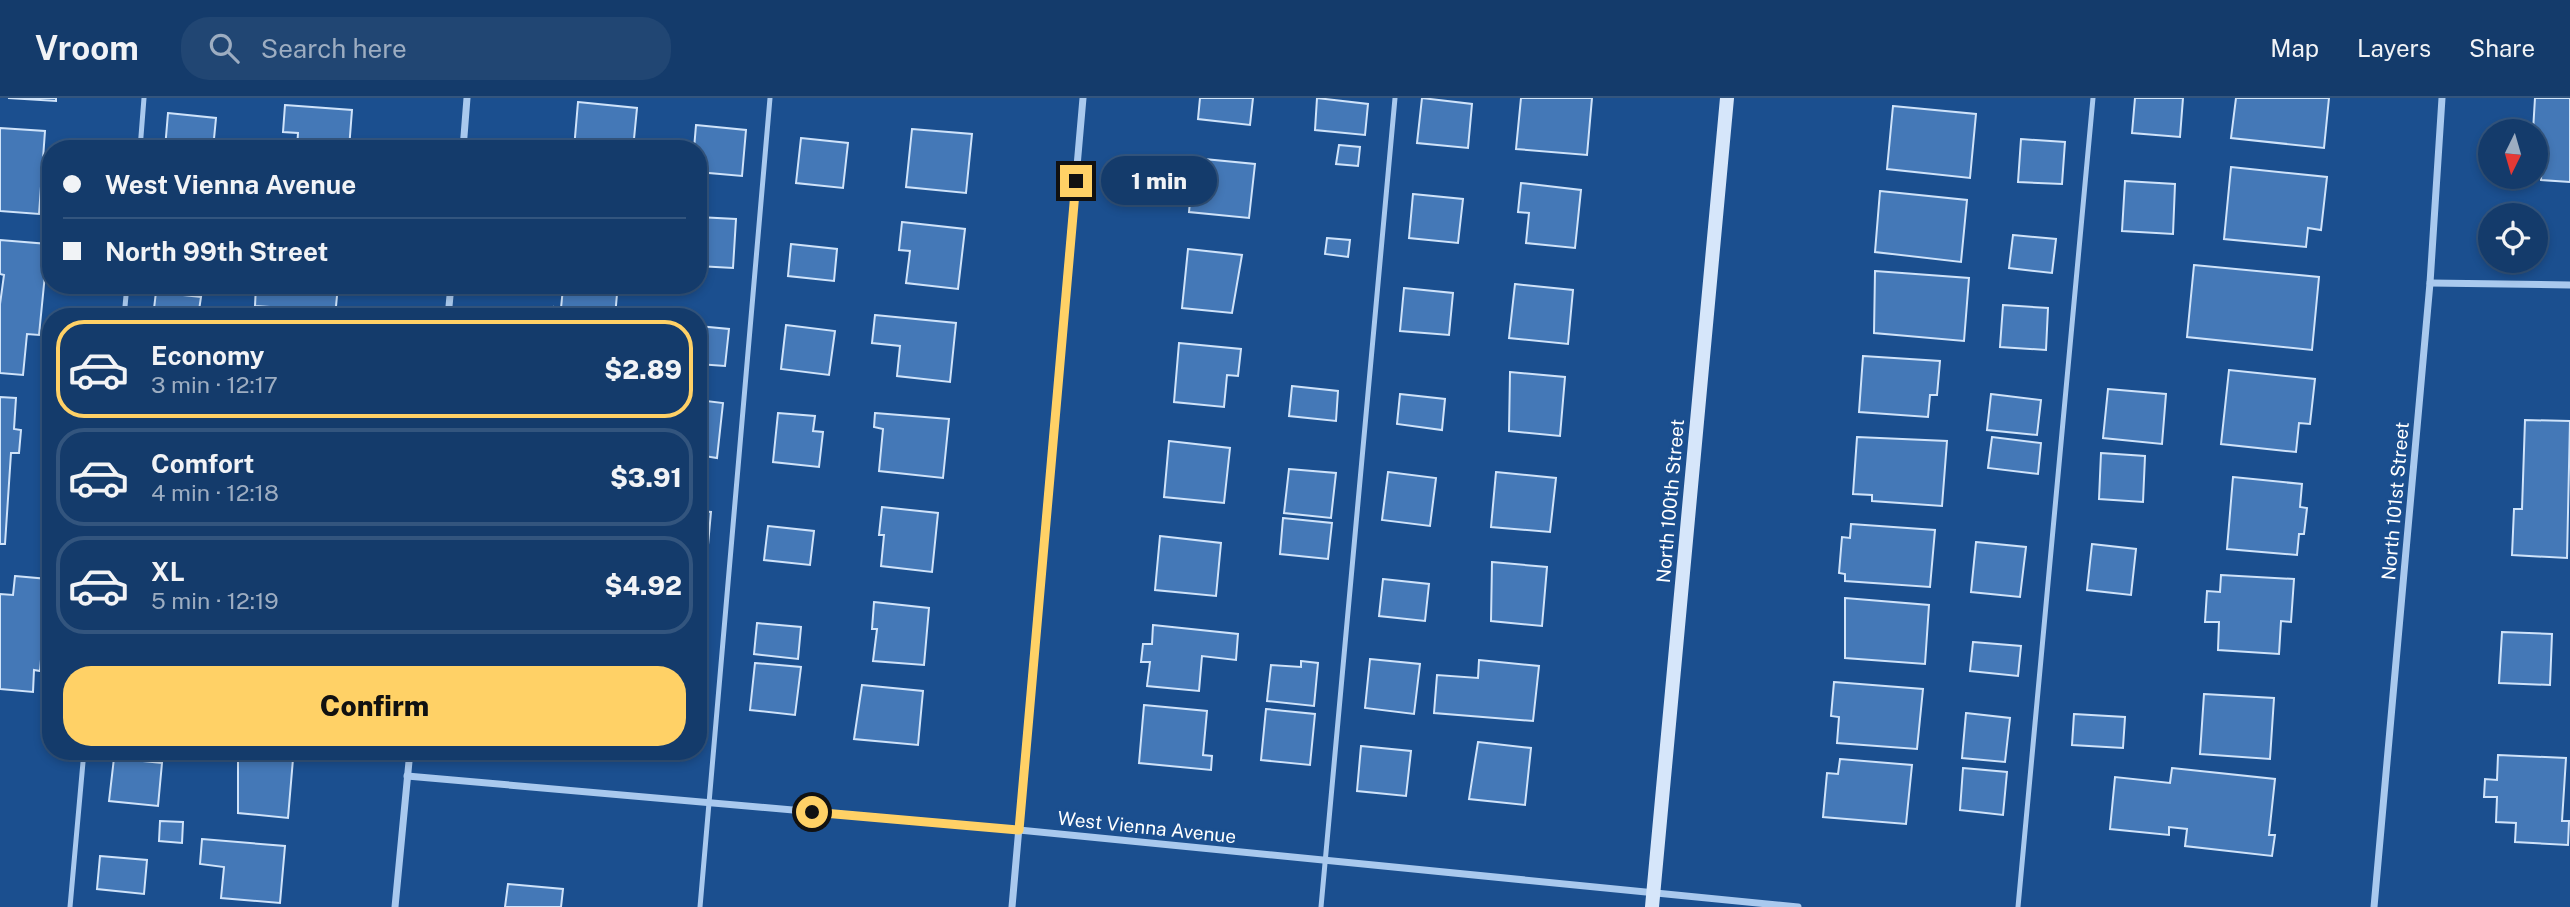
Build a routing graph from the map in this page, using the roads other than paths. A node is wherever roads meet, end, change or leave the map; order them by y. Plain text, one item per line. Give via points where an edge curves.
1 (145, 98) edge
2 (467, 98) edge
3 (770, 98) edge
4 (1083, 98) edge
5 (1395, 98) edge
6 (1727, 98) edge
7 (2093, 98) edge
8 (2441, 98) edge
9 (141, 140) edge
10 (464, 140) edge
11 (2430, 283) junction
12 (2570, 285) edge
13 (83, 760) edge
14 (409, 760) edge
15 (407, 776) junction
16 (709, 803) junction
17 (1019, 830) junction
18 (1325, 861) junction
19 (1653, 901) edge
20 (70, 907) edge
21 (395, 907) edge
22 (700, 907) edge
23 (1012, 907) edge
24 (1321, 907) edge
25 (1798, 907) edge
26 (2018, 907) edge
27 (2374, 907) edge

1 - 9 lane
2 - 10 street
3 - 16 lane
4 - 17 street
5 - 18 lane
6 - 19 street, North 100th Street
7 - 26 lane
8 - 11 street, North 101st Street
11 - 12 street
11 - 27 street, North 101st Street
13 - 20 lane
14 - 15 street
15 - 16 street, West Vienna Avenue
15 - 21 street
16 - 17 street, West Vienna Avenue
16 - 22 lane
17 - 18 street, West Vienna Avenue
17 - 23 street
18 - 19 street, West Vienna Avenue
18 - 24 lane
19 - 25 street, West Vienna Avenue

